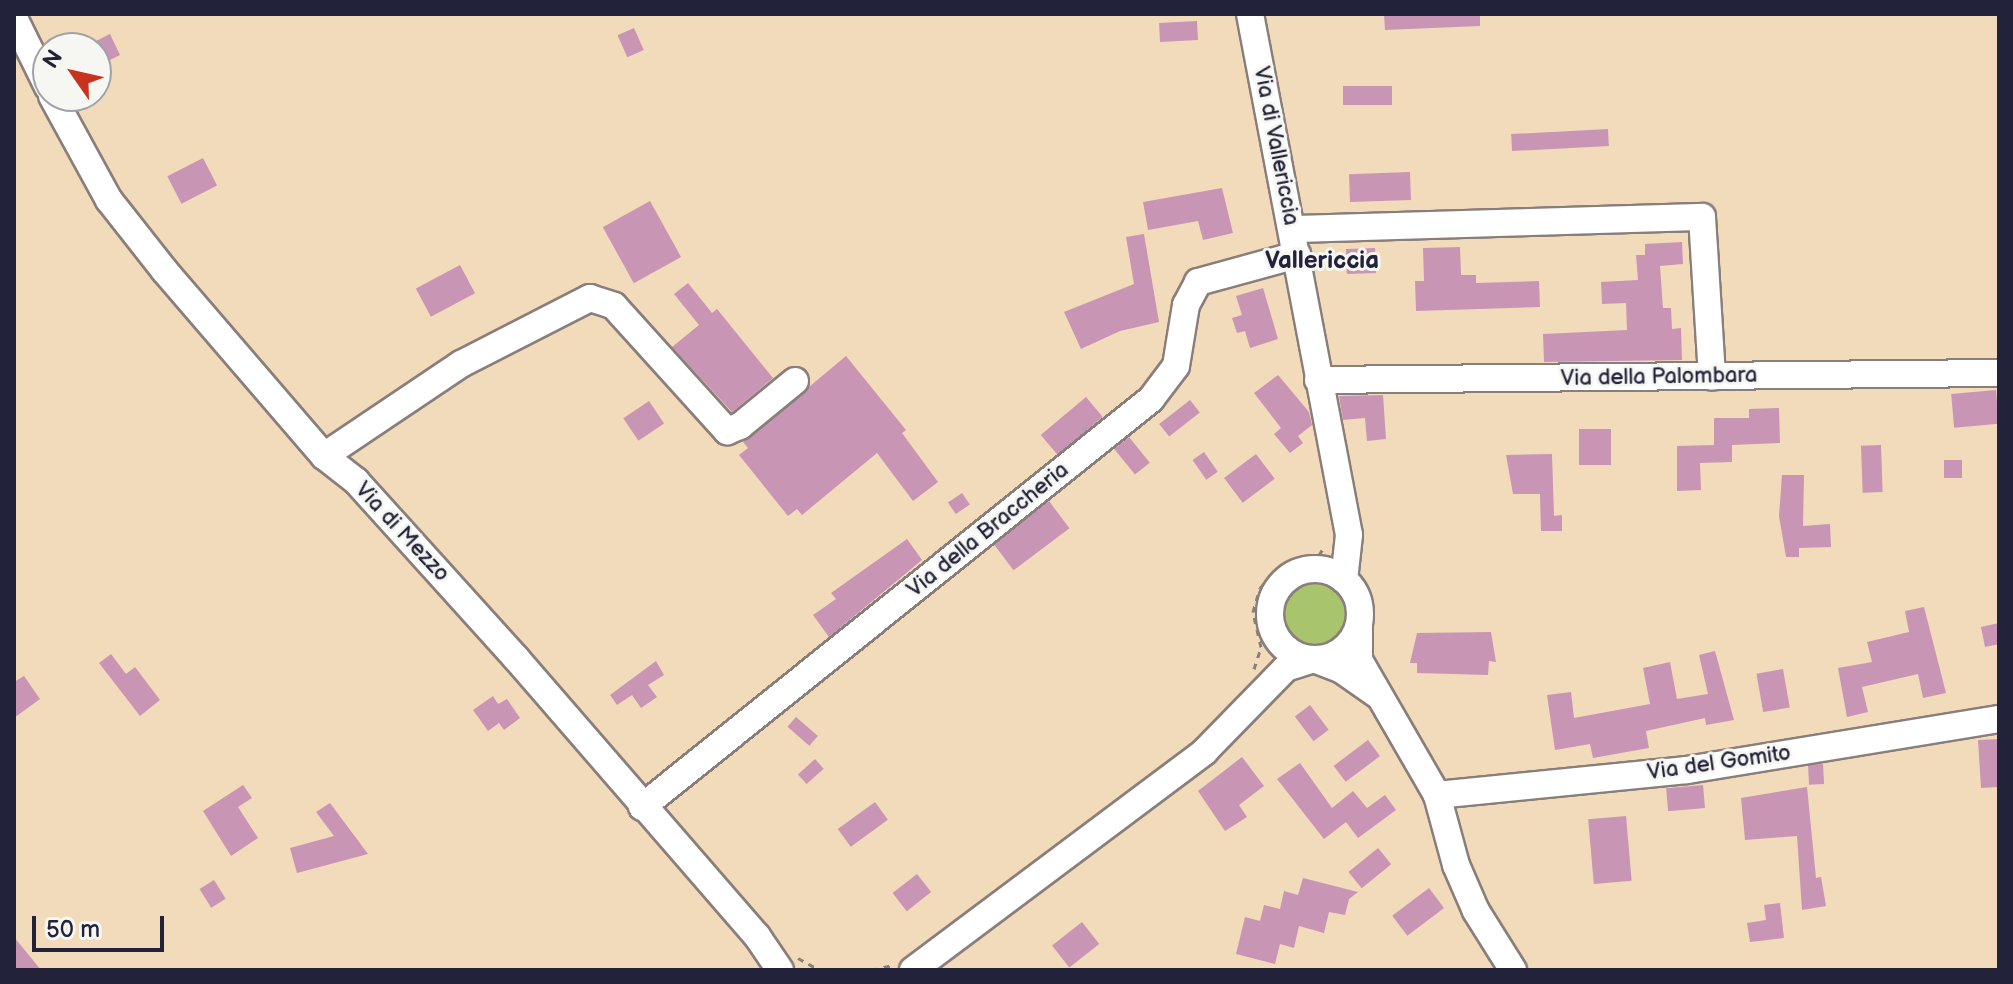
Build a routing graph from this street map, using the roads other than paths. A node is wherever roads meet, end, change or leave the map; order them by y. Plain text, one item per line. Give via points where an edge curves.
1 (1250, 14) edge
2 (14, 18) edge
3 (32, 55) edge
4 (61, 112) edge
5 (1295, 242) junction
6 (1999, 373) edge
7 (1712, 377) junction
8 (1318, 380) junction
9 (795, 381) dead end
10 (324, 456) junction
11 (1345, 514) junction
12 (1316, 570) junction
13 (1344, 580) junction
14 (1271, 624) junction
15 (1359, 627) junction
16 (1314, 659) junction
17 (1257, 681) junction
18 (1379, 696) junction
19 (1999, 719) edge
20 (1437, 795) junction
21 (642, 807) junction
22 (776, 963) edge
23 (908, 965) edge
24 (794, 970) edge
25 (1513, 970) edge

1 - 5 street, Via di Vallericcia
2 - 3 street
4 - 10 street, Via di Mezzo via 120,216
5 - 7 street via 1702,217
5 - 8 street, Via di Vallericcia
5 - 21 street, Via della Braccheria via 1198,282 1186,305 1176,366 1151,399
6 - 7 street, Via della Palombara
7 - 8 street, Via della Palombara
8 - 11 street, Via di Vallericcia
9 - 10 street via 727,431 614,306 590,298 453,368
10 - 21 street, Via di Mezzo via 356,481 474,611
11 - 12 street, Via di Vallericcia via 1338,547
11 - 13 street, Via di Vallericcia via 1350,551
12 - 13 street
12 - 14 street, Via di Vallericcia via 1299,573 1278,589
13 - 15 street, Via di Vallericcia via 1358,601
14 - 16 street, Via di Vallericcia via 1287,649
14 - 17 street via 1270,670
15 - 16 street via 1340,652
15 - 18 street, Via di Vallericcia via 1359,660
16 - 17 street
16 - 18 street, Via di Vallericcia via 1342,670
17 - 23 street via 1204,752
18 - 20 street, Via di Vallericcia
19 - 20 street, Via del Gomito via 1687,770
20 - 25 street, Via di Vallericcia via 1476,911
21 - 22 street, Via di Mezzo
22 - 24 street, Via di Mezzo

